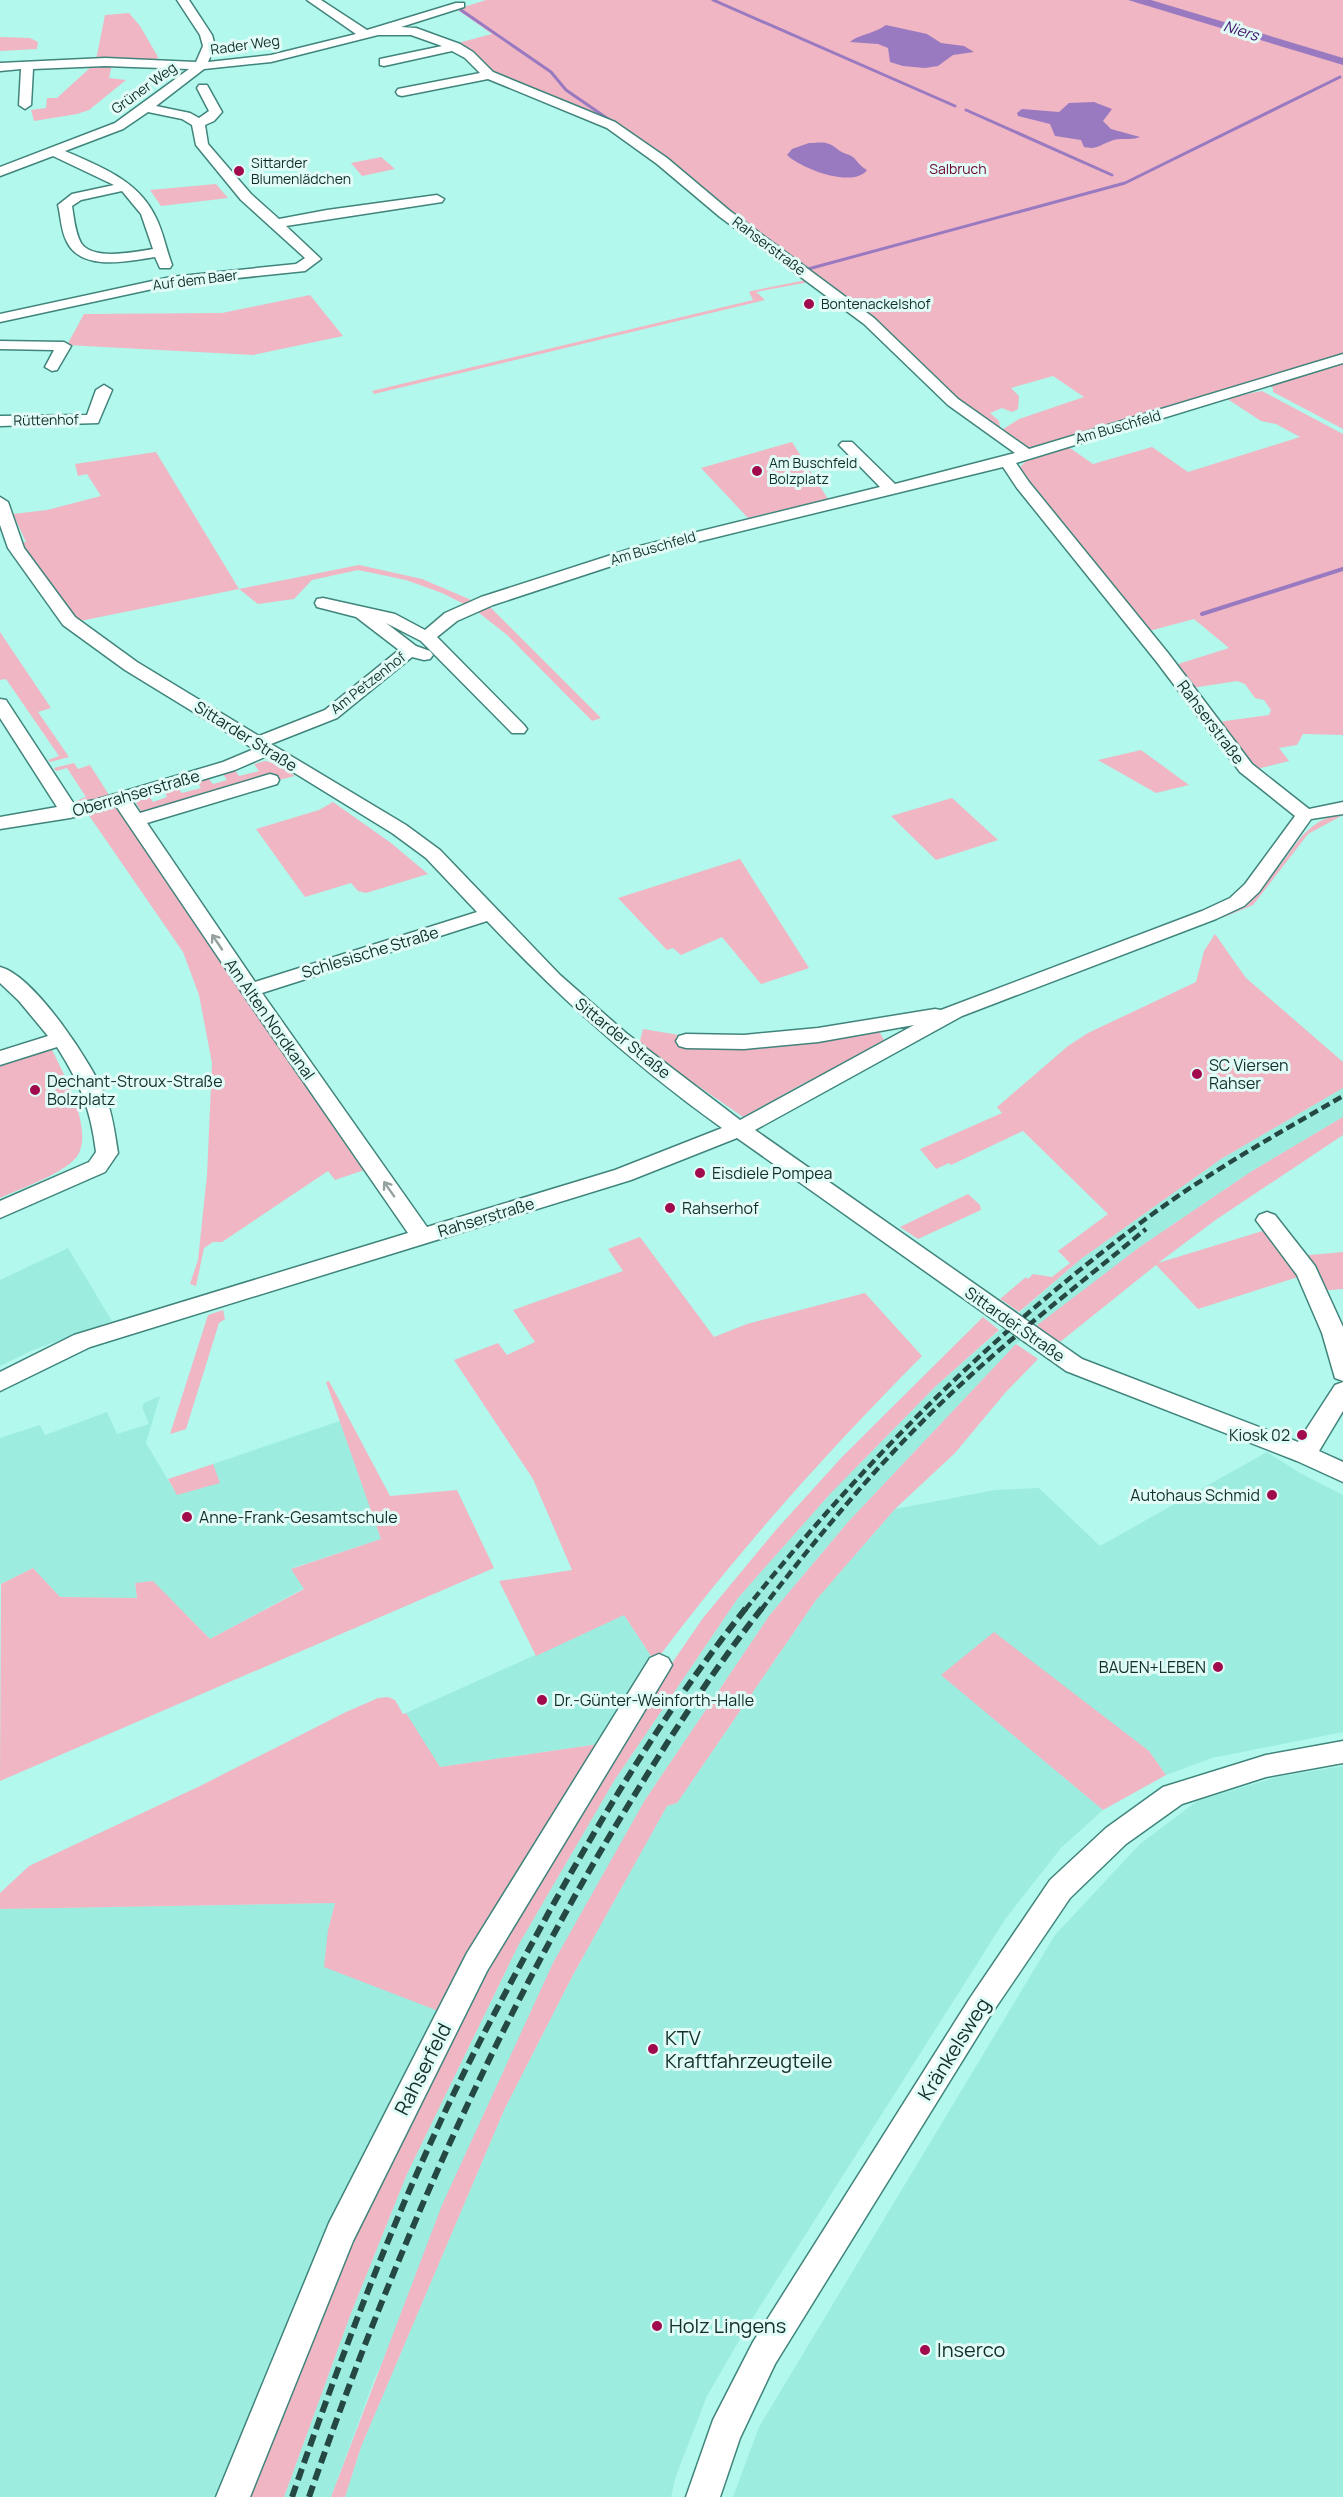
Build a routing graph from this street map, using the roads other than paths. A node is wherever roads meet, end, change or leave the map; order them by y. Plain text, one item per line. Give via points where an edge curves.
1 (183, 0) edge
2 (313, 0) edge
3 (460, 4) dead end
4 (372, 33) junction
5 (456, 47) junction
6 (384, 62) dead end
7 (27, 66) junction
8 (200, 66) junction
9 (0, 67) edge
10 (489, 75) junction
11 (203, 88) dead end
12 (402, 92) dead end
13 (25, 105) dead end
14 (146, 108) junction
15 (198, 123) junction
16 (53, 151) junction
17 (0, 172) edge
18 (124, 187) junction
19 (437, 199) dead end
20 (276, 224) junction
21 (160, 252) junction
22 (171, 281) junction
23 (0, 318) edge
24 (26, 329) junction
25 (0, 345) edge
26 (1343, 358) edge
27 (52, 367) dead end
28 (104, 390) dead end
29 (0, 421) edge
30 (847, 445) dead end
31 (1026, 454) junction
32 (1007, 461) junction
33 (891, 489) junction
34 (0, 502) edge
35 (8, 550) edge
36 (323, 603) dead end
37 (362, 613) junction
38 (427, 637) junction
39 (410, 650) junction
40 (443, 654) junction
41 (0, 704) edge
42 (518, 729) dead end
43 (264, 745) junction
44 (270, 780) dead end
45 (121, 799) junction
46 (1343, 808) edge
47 (70, 812) junction
48 (1305, 815) junction
49 (135, 821) junction
50 (0, 824) edge
51 (490, 914) junction
52 (0, 973) edge
53 (250, 990) junction
54 (955, 1011) junction
55 (62, 1039) junction
56 (686, 1041) dead end
57 (0, 1058) edge
58 (739, 1129) junction
59 (0, 1210) edge
60 (1267, 1220) dead end
61 (422, 1236) junction
62 (1343, 1372) edge
63 (0, 1382) edge
64 (1343, 1391) edge
65 (1306, 1455) junction
66 (1343, 1473) edge
67 (659, 1665) dead end
68 (1343, 1752) edge
69 (233, 2497) edge
70 (703, 2497) edge

1 - 8 street, Grüner Weg via 209,46
2 - 4 street
3 - 4 street, Rader Weg
4 - 5 street, Rahserstraße via 416,32
4 - 8 street, Rader Weg via 267,59
5 - 6 street
5 - 10 street, Rahserstraße
7 - 8 street, Rader Weg via 104,62
7 - 9 street, Rader Weg
7 - 13 street
8 - 14 street, Grüner Weg
10 - 12 street
10 - 31 street, Rahserstraße via 611,125 869,321 953,402
11 - 15 street via 216,112
14 - 15 street via 186,116
14 - 16 street, Grüner Weg via 119,126
15 - 20 street, Auf dem Baer via 202,145 246,197
16 - 17 street, Grüner Weg
16 - 18 street
18 - 21 street via 146,209
18 - 21 street via 77,197 65,205 74,242 81,251 95,256
19 - 20 street
20 - 22 street, Auf dem Baer via 314,259 300,268
21 - 22 street
22 - 24 street, Auf dem Baer
23 - 24 street, Auf dem Baer
24 - 25 street
24 - 27 street via 64,346
26 - 31 street, Am Buschfeld
28 - 29 street, Rüttenhof via 91,425
30 - 33 street
31 - 32 street, Am Buschfeld
32 - 33 street, Am Buschfeld
32 - 48 street, Rahserstraße via 1246,768
33 - 38 street, Am Buschfeld via 710,532 563,574 451,617
34 - 35 street, Sittarder Straße via 9,530
35 - 43 street, Sittarder Straße via 77,627 131,666
36 - 37 street, Am Petzenhof
37 - 38 street, Am Petzenhof via 389,618
37 - 39 street, Am Petzenhof
38 - 40 street, Am Petzenhof
39 - 40 street, Am Petzenhof via 423,655
39 - 43 street, Am Petzenhof via 331,714
40 - 42 street, Am Petzenhof
41 - 47 street
43 - 45 street, Oberrahserstraße via 229,766
43 - 51 street, Sittarder Straße via 433,854
44 - 49 street, Oberrahserstraße
45 - 47 street, Oberrahserstraße
45 - 49 street, Am Alten Nordkanal
46 - 48 street
47 - 50 street, Oberrahserstraße
48 - 54 street, Rahserstraße via 1252,888 1237,902
53 -> 49 street, Am Alten Nordkanal
51 - 53 street, Schlesische Straße
51 - 58 street, Sittarder Straße via 586,1010
52 - 55 street
61 -> 53 street, Am Alten Nordkanal
54 - 56 street, Rahserstraße via 818,1035 744,1042
54 - 58 street, Rahserstraße
55 - 57 street
55 - 59 street via 92,1090 103,1120 107,1153 97,1167
58 - 61 street, Rahserstraße via 624,1175
58 - 65 street, Sittarder Straße via 1074,1365
60 - 62 street via 1308,1272 1334,1333
61 - 63 street, Rahserstraße via 82,1341
64 - 65 street
65 - 66 street, Sittarder Straße
67 - 69 street, Rahserfeld via 477,1962 340,2234
68 - 70 street, Kränkelsweg via 1266,1766 1173,1795 1116,1836 1060,1889 980,2007 764,2353 725,2432

